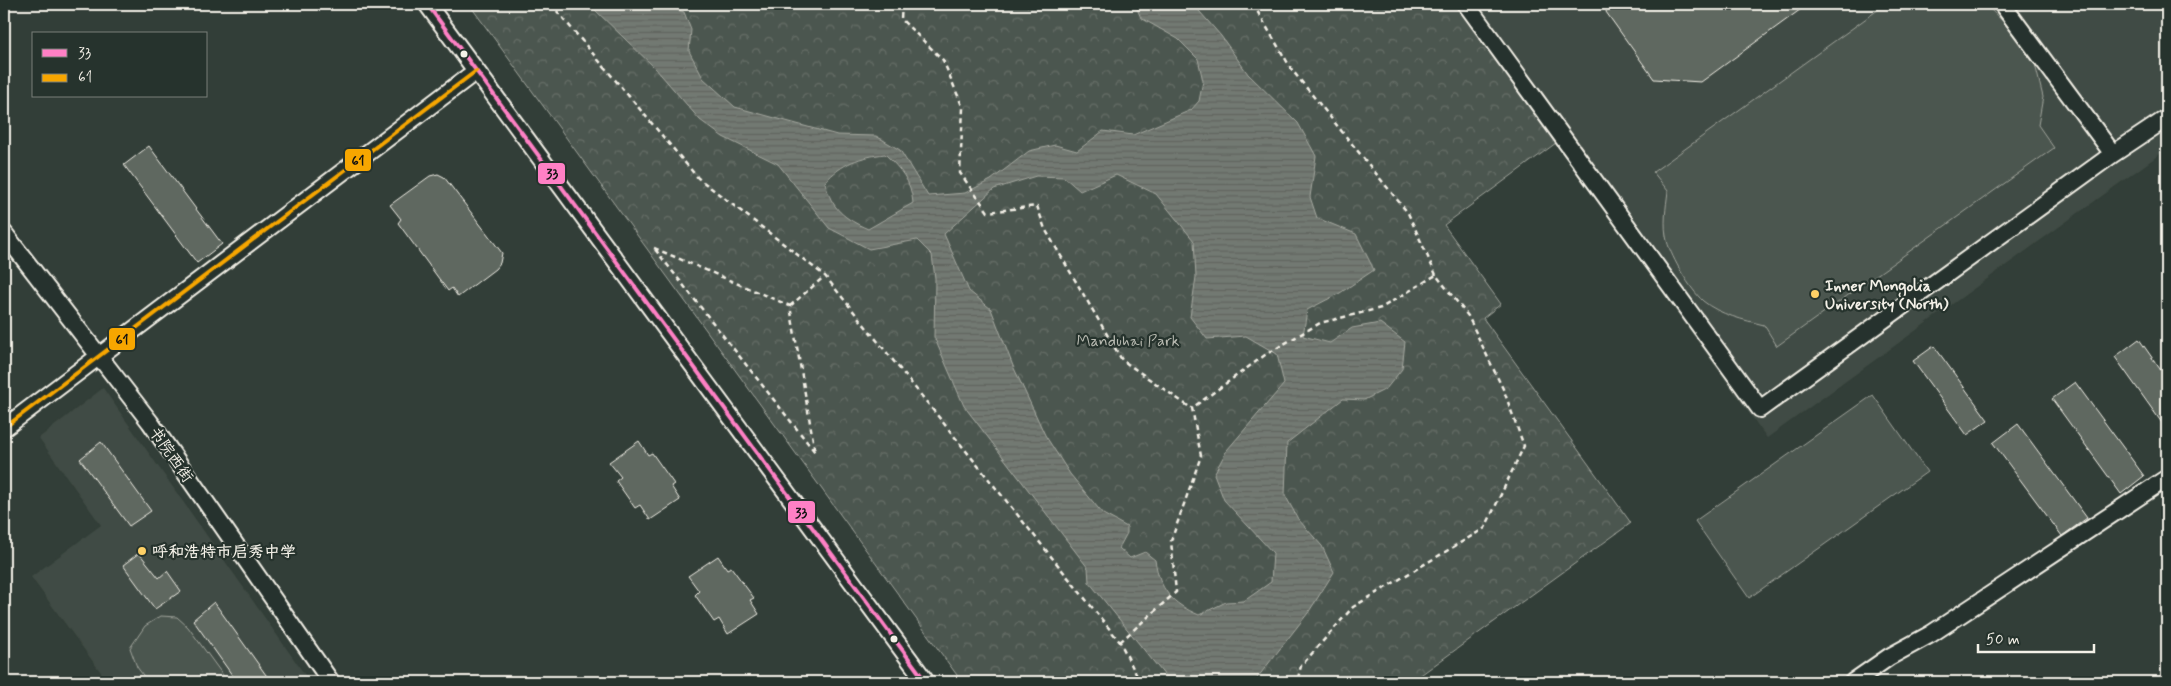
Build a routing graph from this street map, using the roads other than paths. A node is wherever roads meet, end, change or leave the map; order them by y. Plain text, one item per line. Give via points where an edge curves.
1 (427, 4) edge
2 (1466, 4) edge
3 (2002, 4) edge
4 (476, 71) junction
5 (2167, 118) edge
6 (2113, 154) junction
7 (4, 233) edge
8 (99, 356) junction
9 (4, 428) edge
10 (2167, 478) edge
11 (331, 682) edge
12 (926, 682) edge
13 (1853, 682) edge

1 - 4 street
2 - 6 street via 1760,408
3 - 6 street
4 - 8 street
4 - 12 street
5 - 6 street
7 - 8 street, 书院西街
8 - 9 street
8 - 11 street, 书院西街 via 150,422
10 - 13 street

